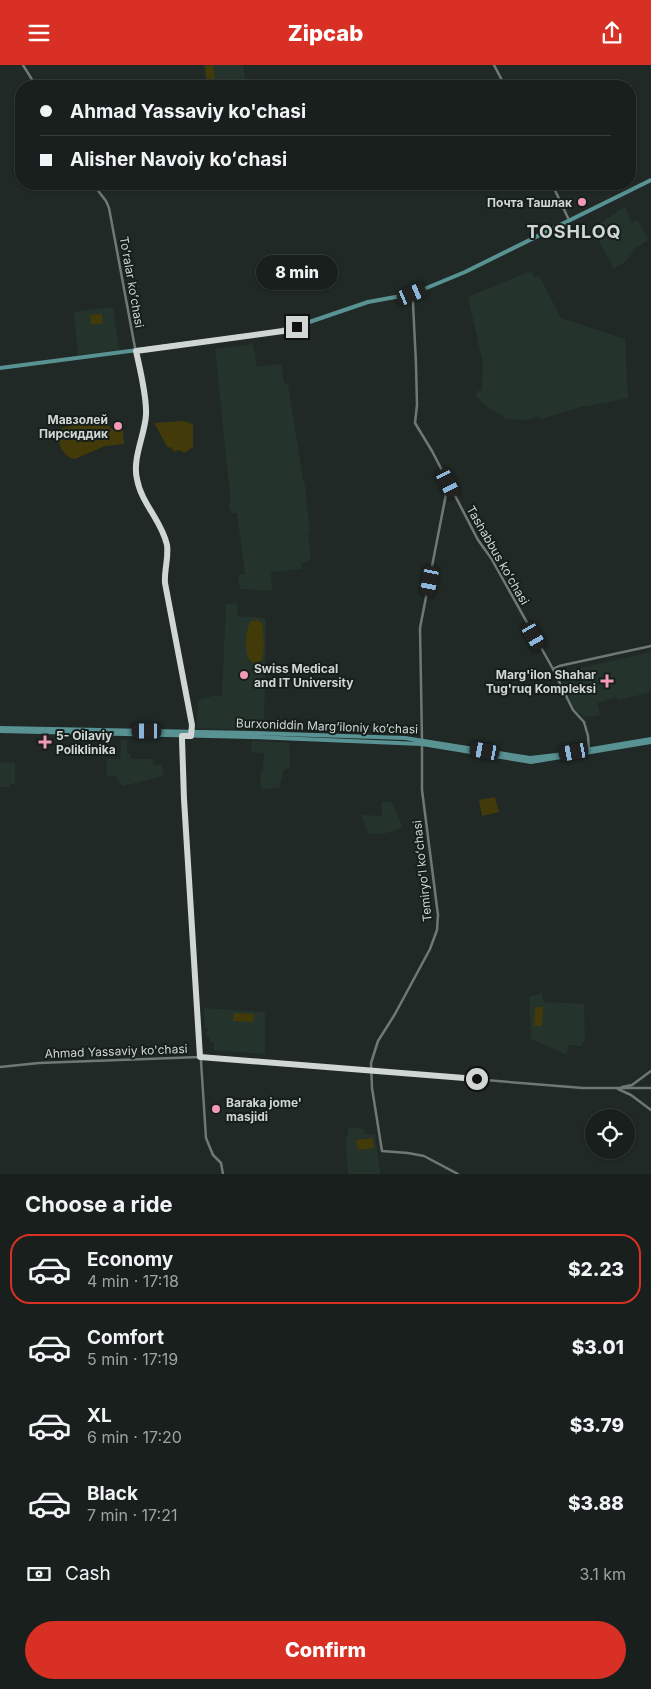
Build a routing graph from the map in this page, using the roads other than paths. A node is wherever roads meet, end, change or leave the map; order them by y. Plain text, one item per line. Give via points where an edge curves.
1 (23, 65) edge
2 (494, 65) edge
3 (32, 80) edge
4 (502, 80) edge
5 (651, 181) edge
6 (636, 188) edge
7 (98, 190) edge
8 (555, 190) edge
9 (633, 190) edge
10 (569, 221) junction
11 (412, 294) junction
12 (136, 351) junction
13 (0, 368) edge
14 (448, 483) junction
15 (453, 492) junction
16 (446, 494) junction
17 (651, 646) edge
18 (553, 669) junction
19 (0, 729) edge
20 (183, 733) junction
21 (191, 734) junction
22 (651, 741) edge
23 (422, 742) junction
24 (589, 752) junction
25 (200, 1057) junction
26 (0, 1067) edge
27 (371, 1071) junction
28 (651, 1071) edge
29 (616, 1088) junction
30 (651, 1088) edge
31 (651, 1111) edge
32 (223, 1174) edge
33 (458, 1174) edge

1 - 3 street
2 - 4 street
5 - 6 main road
7 - 12 street, Toʻralar koʻchasi via 109,208
8 - 10 street
9 - 10 main road
10 - 11 main road
11 - 12 main road via 368,303 283,331
11 - 14 street, Tashabbus koʻchasi via 415,423
12 - 13 main road
12 - 21 street, Toʻralar koʻchasi via 146,417 136,476 167,545 165,583 192,725
14 - 15 street, Tashabbus koʻchasi
14 - 16 street, Temiryoʻl koʻchasi
15 - 16 street
15 - 18 street, Tashabbus koʻchasi
16 - 23 street, Temiryoʻl koʻchasi via 420,628
17 - 18 street
18 - 24 street, Tashabbus koʻchasi via 573,710 584,722
19 - 20 main road, Burxoniddin Marg’iloniy ko’chasi
20 - 21 main road, Burxoniddin Marg’iloniy ko’chasi
20 - 25 street
21 - 23 main road, Burxoniddin Marg’iloniy ko’chasi via 354,736
22 - 24 main road, Burxoniddin Marg’iloniy ko’chasi
23 - 24 main road, Burxoniddin Marg’iloniy ko’chasi via 530,758
23 - 24 main road, Burxoniddin Marg’iloniy ko’chasi via 531,762
23 - 27 street, Temiryoʻl koʻchasi via 422,790 438,915 437,930 423,963 378,1041
25 - 26 street, Ahmad Yassaviy ko'chasi
25 - 27 street, Ahmad Yassaviy ko'chasi
25 - 32 street via 206,1138 213,1155 221,1163
27 - 29 street, Ahmad Yassaviy ko'chasi
27 - 33 street, Temiryoʻl koʻchasi via 382,1151 424,1156
28 - 29 street via 632,1085
29 - 30 street, Ahmad Yassaviy ko'chasi
29 - 31 street

